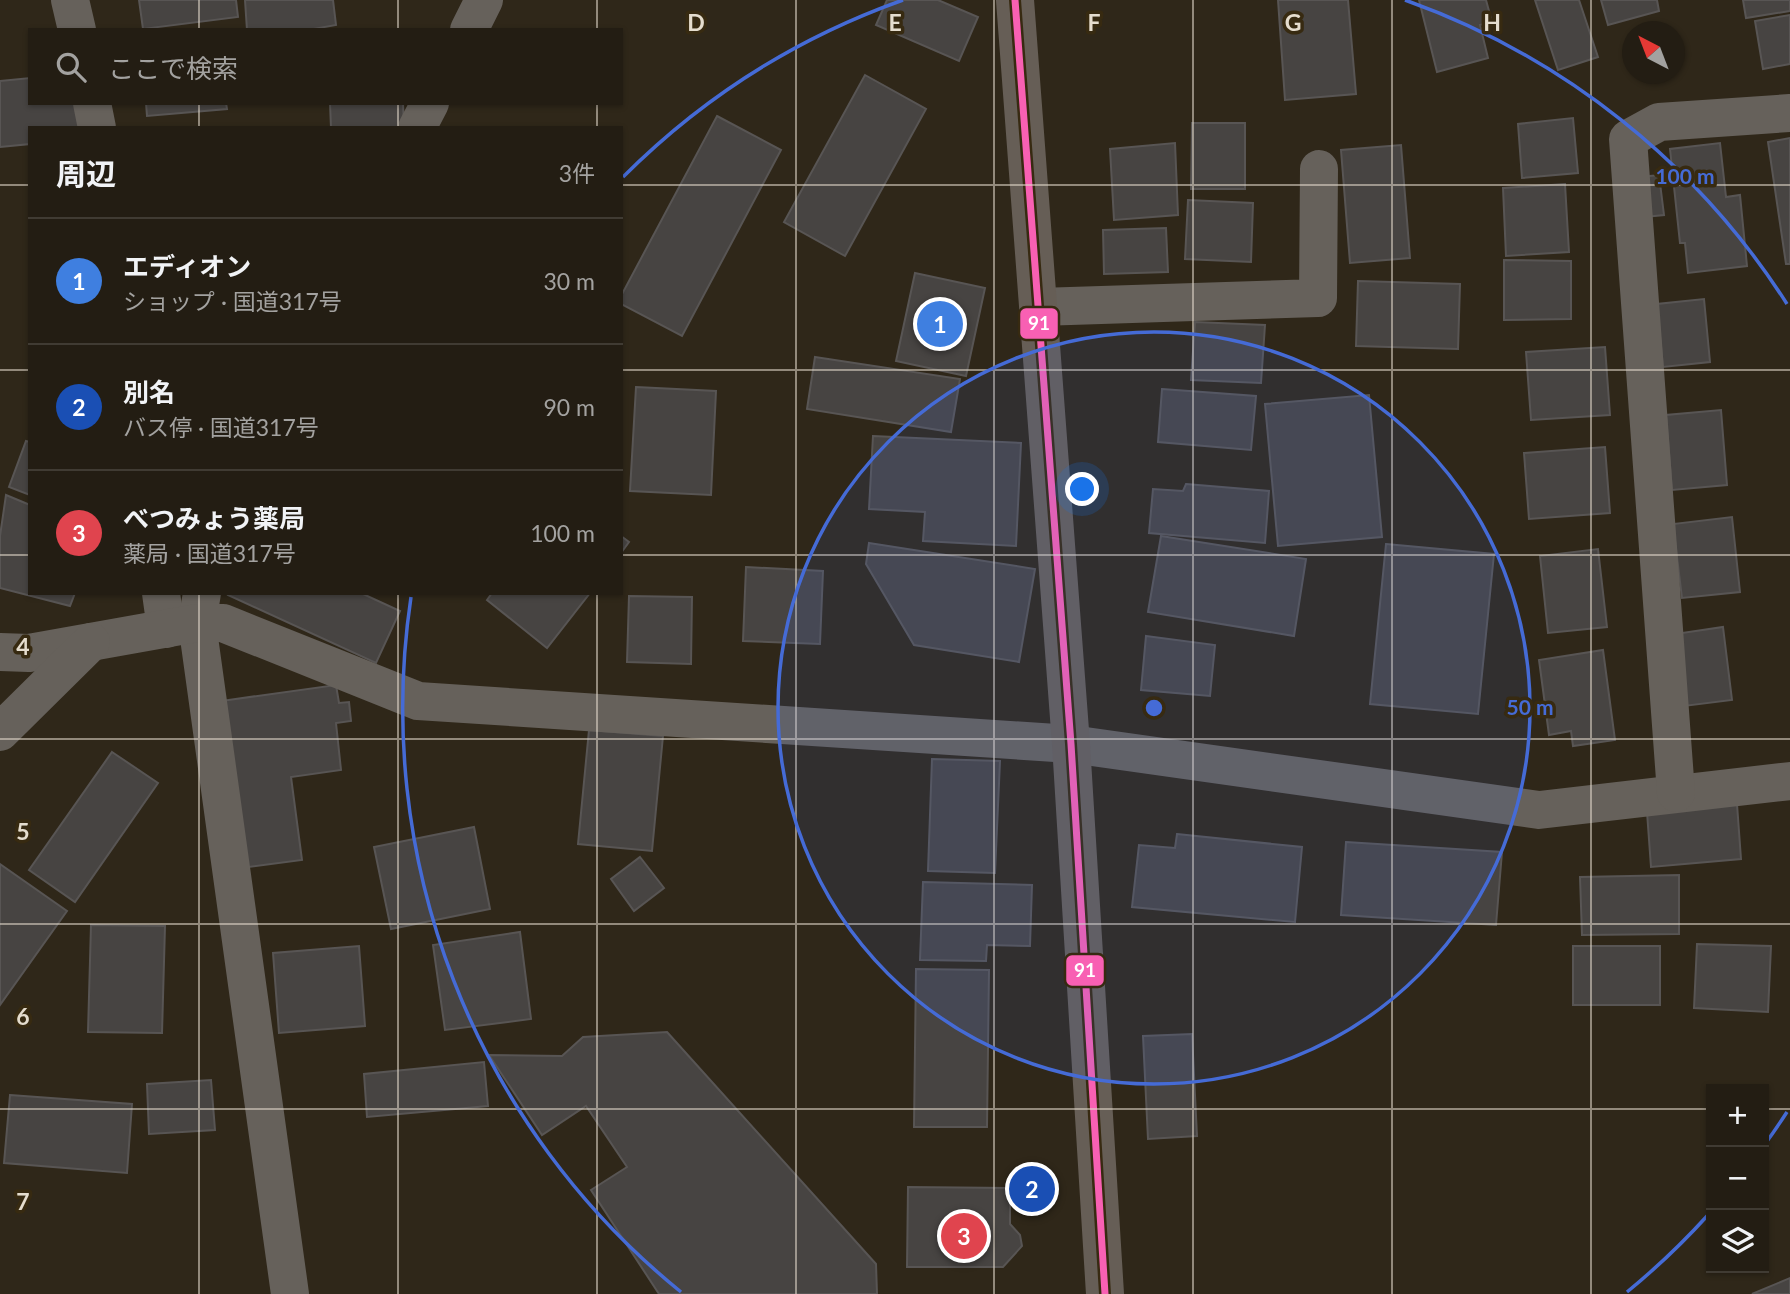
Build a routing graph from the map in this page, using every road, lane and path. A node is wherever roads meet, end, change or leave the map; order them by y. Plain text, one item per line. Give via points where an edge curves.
1 (70, 0) edge
2 (484, 0) edge
3 (1014, 0) edge
4 (76, 28) edge
5 (470, 28) edge
6 (92, 105) edge
7 (429, 105) edge
8 (1790, 113) edge
9 (97, 126) edge
10 (418, 126) edge
11 (1319, 169) dead end
12 (1039, 307) junction
13 (182, 609) edge
14 (91, 642) junction
15 (0, 652) edge
16 (0, 732) edge
17 (1071, 744) junction
18 (1790, 780) edge
19 (1676, 793) junction
20 (290, 1294) edge
21 (1105, 1294) edge

1 - 4 street
2 - 5 street
3 - 12 highway
6 - 9 street
7 - 10 street
8 - 19 street via 1660,121 1628,139
11 - 12 street via 1318,299
12 - 17 highway
13 - 14 street
13 - 17 street via 418,701
13 - 20 street
14 - 15 street via 29,653
14 - 16 street
17 - 19 street via 1539,810
17 - 21 highway
18 - 19 street

